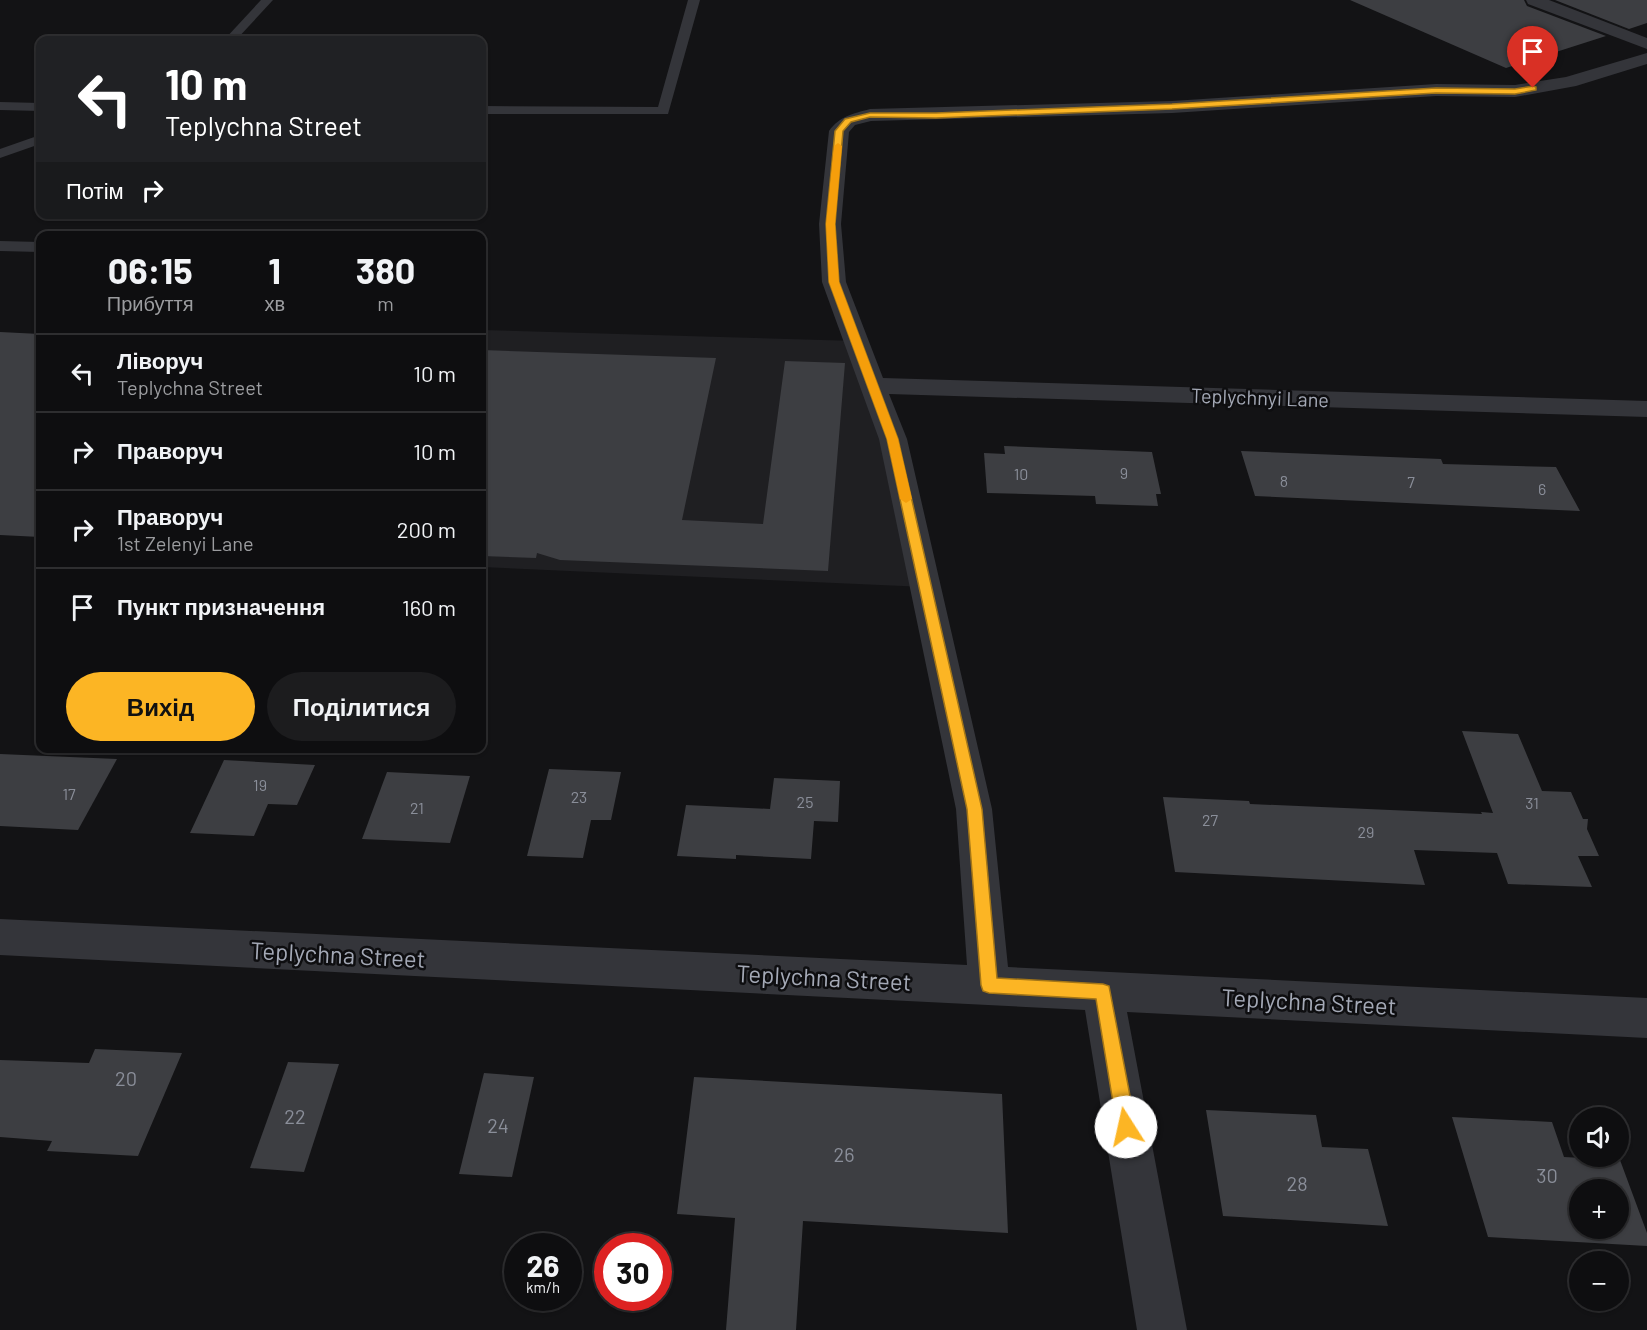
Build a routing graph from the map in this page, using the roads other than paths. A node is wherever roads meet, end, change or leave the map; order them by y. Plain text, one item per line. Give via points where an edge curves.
1 (267, 0) edge
2 (694, 0) edge
3 (1533, 0) edge
4 (234, 36) edge
5 (1647, 44) edge
6 (1647, 58) edge
7 (0, 106) edge
8 (36, 107) edge
9 (486, 110) edge
10 (36, 140) edge
11 (0, 154) edge
12 (0, 246) edge
13 (36, 247) edge
14 (873, 386) junction
15 (1647, 409) edge
16 (0, 937) edge
17 (989, 985) junction
18 (1103, 992) junction
19 (1647, 1018) edge
20 (1162, 1330) edge

1 - 4 lane
2 - 9 lane via 663,111
3 - 5 street
6 - 14 street via 1569,82 1515,92 1436,90 1172,107 870,115 848,121 839,131 830,224 834,282
7 - 8 lane
10 - 11 lane
12 - 13 lane
14 - 15 street, Teplychnyi Lane
14 - 17 street via 893,439 974,809
16 - 17 street, Teplychna Street
17 - 18 street, Teplychna Street
18 - 19 street, Teplychna Street
18 - 20 street

